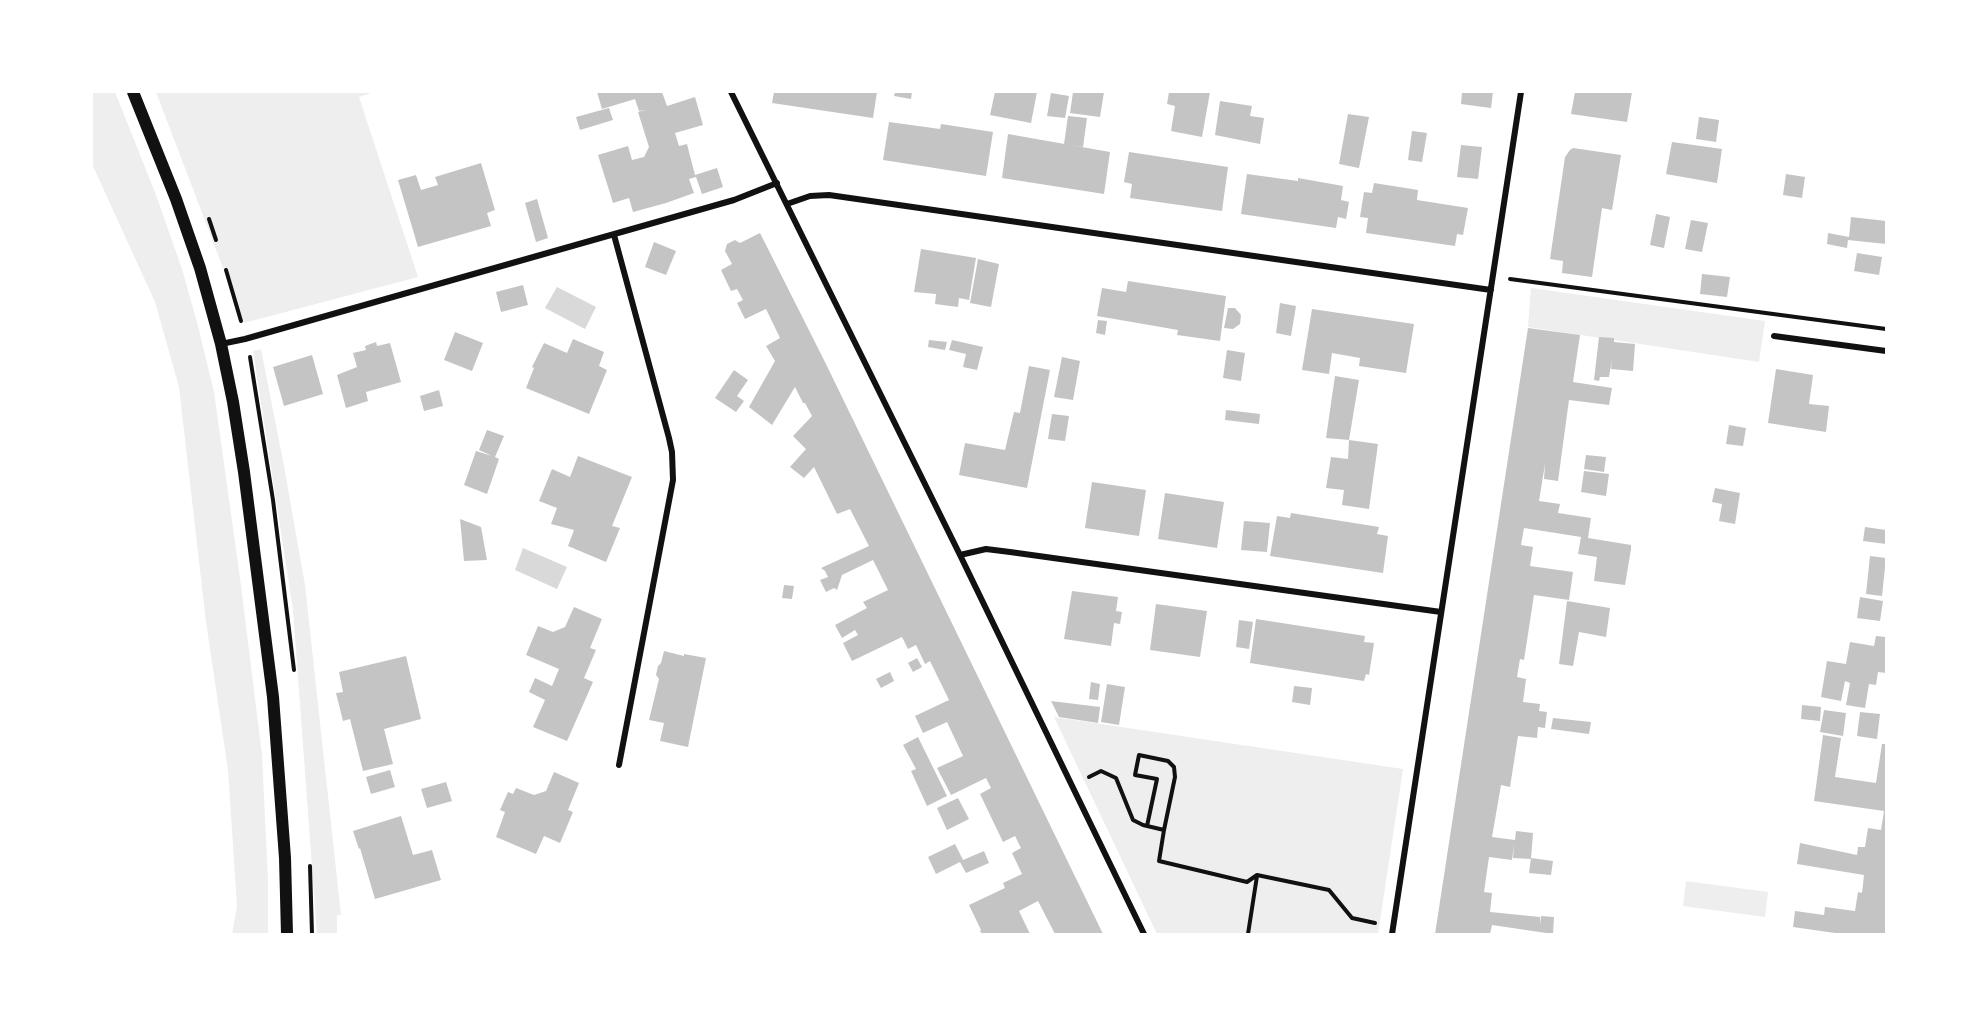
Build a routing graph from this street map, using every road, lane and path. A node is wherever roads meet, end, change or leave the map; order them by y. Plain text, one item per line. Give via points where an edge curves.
1 (133, 92) edge
2 (732, 92) edge
3 (1521, 92) edge
4 (777, 183) junction
5 (787, 204) junction
6 (614, 235) junction
7 (1492, 276) junction
8 (1491, 290) junction
9 (1887, 329) edge
10 (1774, 336) dead end
11 (221, 344) junction
12 (1887, 351) edge
13 (960, 555) junction
14 (1441, 612) junction
15 (619, 765) dead end
16 (1072, 786) junction
17 (1148, 826) junction
18 (1164, 830) junction
19 (1257, 875) junction
20 (1378, 928) dead end
21 (287, 934) edge
22 (1144, 934) edge
23 (1248, 934) edge
24 (1392, 934) edge

1 - 11 main road via 189,234
2 - 4 street
3 - 7 street
4 - 5 street
4 - 6 street via 734,200
5 - 8 street via 810,196 829,195
5 - 13 street
6 - 11 street
6 - 15 street via 673,465 672,496
7 - 8 street
7 - 9 path
8 - 14 street
10 - 12 street
11 - 21 main road via 244,472 273,697
13 - 14 street via 993,550
13 - 16 street
14 - 24 street
16 - 17 path via 1101,771 1116,778 1133,820
16 - 22 street
17 - 18 path
17 - 18 path via 1157,779 1135,775 1139,755 1168,761 1174,767
18 - 19 path via 1159,861 1247,882
19 - 20 path via 1329,890 1352,918 1375,922
19 - 23 path

